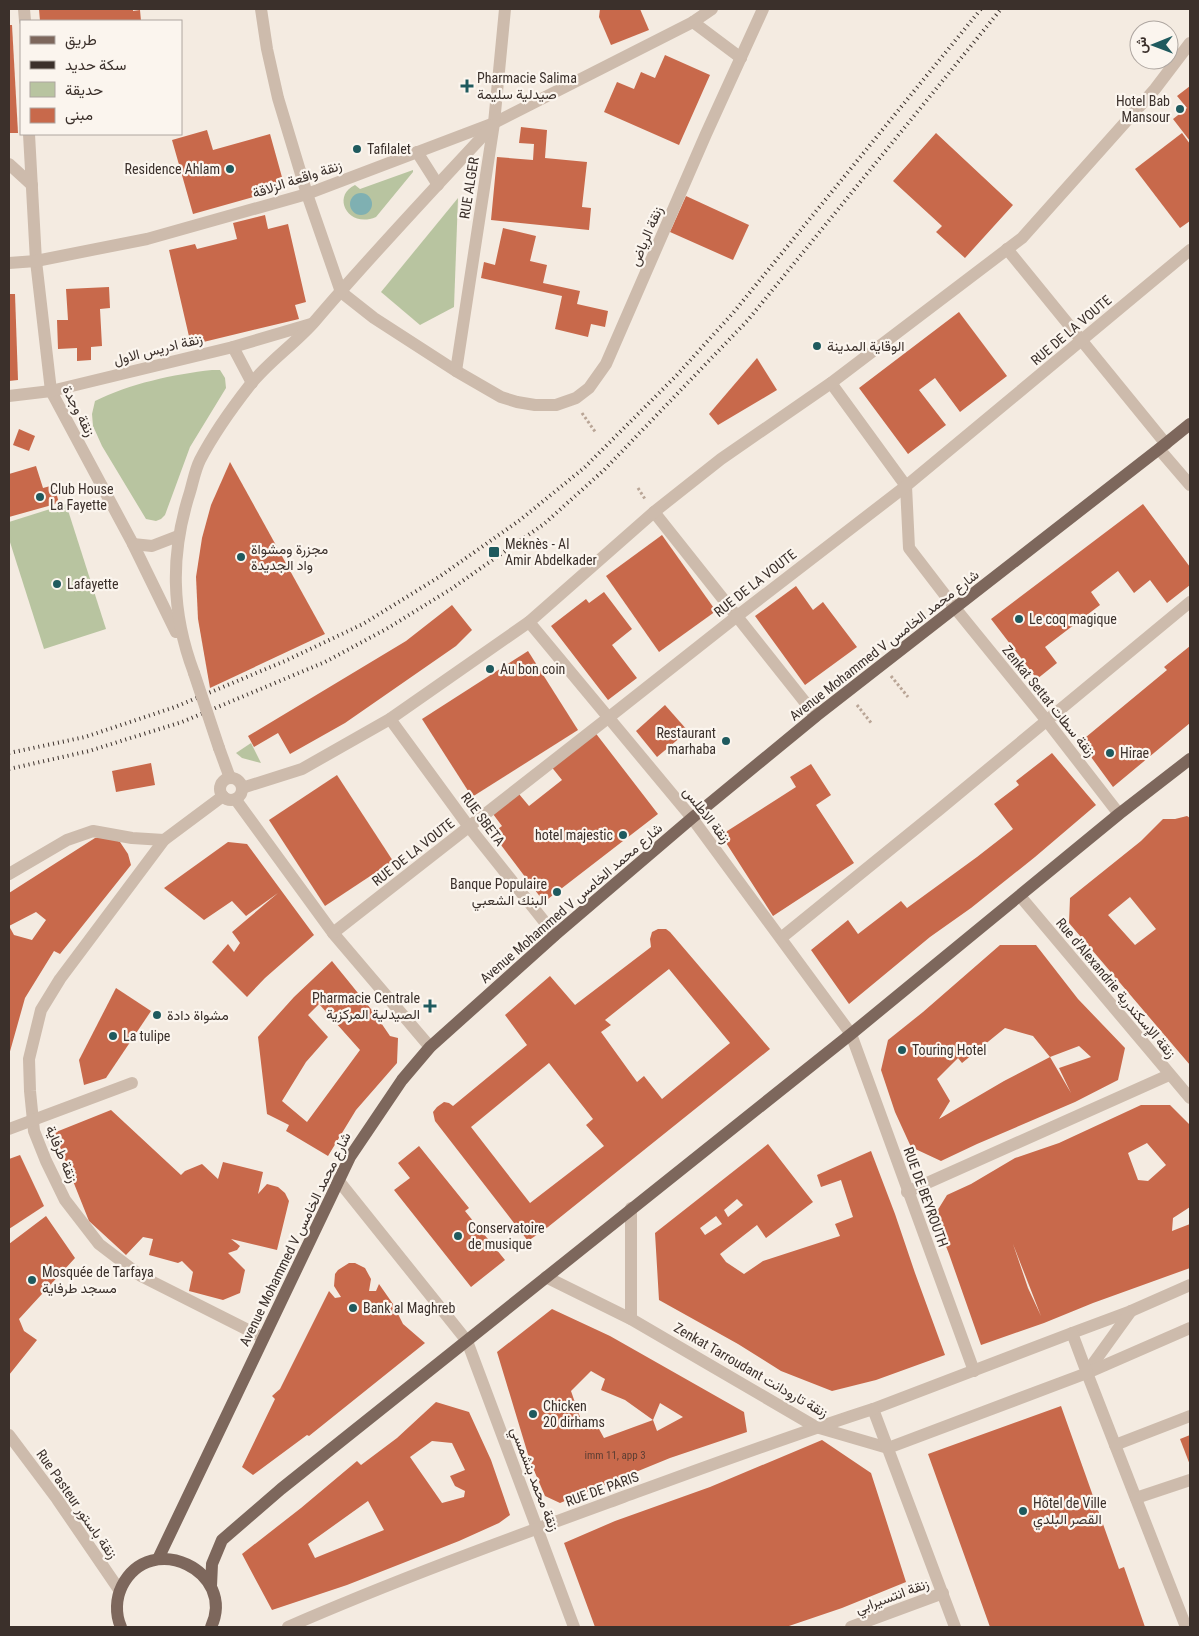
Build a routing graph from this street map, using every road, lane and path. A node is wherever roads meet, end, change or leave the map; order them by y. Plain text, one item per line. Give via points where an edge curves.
1 (261, 9) edge
2 (504, 9) edge
3 (712, 9) edge
4 (763, 9) edge
5 (693, 22) junction
6 (1190, 42) edge
7 (741, 58) junction
8 (494, 123) junction
9 (29, 135) edge
10 (418, 152) junction
11 (9, 164) edge
12 (32, 185) junction
13 (438, 185) junction
14 (307, 194) junction
15 (1007, 249) junction
16 (1190, 250) edge
17 (36, 261) junction
18 (9, 263) edge
19 (341, 290) junction
20 (313, 323) junction
21 (1082, 340) junction
22 (233, 347) junction
23 (456, 371) junction
24 (252, 383) junction
25 (831, 383) junction
26 (51, 391) junction
27 (9, 396) edge
28 (572, 400) junction
29 (1190, 424) edge
30 (596, 433) dead end
31 (1163, 446) junction
32 (1190, 485) edge
33 (906, 486) junction
34 (654, 512) junction
35 (178, 536) junction
36 (133, 544) junction
37 (1190, 602) edge
38 (954, 608) junction
39 (736, 616) junction
40 (529, 622) junction
41 (184, 648) junction
42 (882, 664) junction
43 (846, 692) junction
44 (908, 697) dead end
45 (816, 716) junction
46 (390, 718) junction
47 (608, 718) junction
48 (1047, 721) junction
49 (872, 724) dead end
50 (1188, 764) edge
51 (230, 778) junction
52 (242, 788) junction
53 (223, 796) junction
54 (236, 800) junction
55 (1119, 814) junction
56 (692, 818) junction
57 (469, 827) junction
58 (164, 840) junction
59 (9, 874) edge
60 (1020, 896) junction
61 (333, 933) junction
62 (555, 935) junction
63 (781, 938) junction
64 (851, 1034) junction
65 (430, 1047) junction
66 (1169, 1075) junction
67 (132, 1083) dead end
68 (1190, 1098) edge
69 (33, 1120) junction
70 (9, 1130) edge
71 (338, 1180) junction
72 (908, 1192) junction
73 (631, 1208) junction
74 (546, 1277) junction
75 (1190, 1284) edge
76 (1131, 1311) junction
77 (632, 1319) junction
78 (1190, 1328) edge
79 (1072, 1333) junction
80 (262, 1337) junction
81 (467, 1341) junction
82 (974, 1370) junction
83 (1087, 1372) junction
84 (873, 1409) junction
85 (1190, 1416) edge
86 (816, 1427) junction
87 (9, 1435) edge
88 (1115, 1445) junction
89 (888, 1448) junction
90 (1190, 1480) edge
91 (1136, 1498) junction
92 (538, 1528) junction
93 (158, 1559) junction
94 (211, 1586) junction
95 (120, 1591) junction
96 (943, 1593) junction
97 (119, 1626) edge
98 (211, 1627) edge
99 (288, 1627) edge
100 (574, 1627) edge
101 (851, 1627) edge
102 (956, 1627) edge
103 (1186, 1627) edge

1 - 14 street via 278,98
2 - 8 street, RUE ALGER
3 - 5 street, زنقة واقعة الزلاقة
4 - 7 street, زنقة الرياض
5 - 7 street
5 - 8 street, زنقة واقعة الزلاقة
6 - 15 street via 1155,89 1022,238
7 - 28 street, زنقة الرياض via 606,364 589,388
8 - 10 street, زنقة واقعة الزلاقة
8 - 13 street
8 - 23 street, RUE ALGER
9 - 12 street, زنقة وجدة
10 - 13 street
10 - 14 street, زنقة واقعة الزلاقة
11 - 12 street
12 - 17 street, زنقة وجدة
13 - 19 street
14 - 17 street, زنقة واقعة الزلاقة via 147,239
14 - 19 street
15 - 21 street
15 - 25 street
16 - 21 street, RUE DE LA VOUTE
17 - 18 street, زنقة واقعة الزلاقة
17 - 26 street, زنقة وجدة
19 - 20 street
19 - 23 street, زنقة الرياض via 374,318
20 - 22 street, زنقة ادريس الاول
20 - 24 street
21 - 31 street
21 - 33 street, RUE DE LA VOUTE
22 - 24 street
22 - 26 street, زنقة ادريس الاول
23 - 28 street, زنقة الرياض via 501,397 517,402 556,405
24 - 35 street via 220,425 200,462
25 - 33 street
25 - 34 street via 721,459
26 - 27 street, زنقة ادريس الاول
26 - 36 street, زنقة وجدة
28 - 30 path
29 - 31 main road, Avenue Mohammed V شارع محمد الخامس
31 - 32 street
31 - 38 main road, Avenue Mohammed V شارع محمد الخامس
33 - 38 street, Zenkat Settat زنقة سطات via 909,548
33 - 39 street, RUE DE LA VOUTE
34 - 39 street
34 - 40 street
35 - 36 street via 152,546
35 - 41 street via 175,586
36 - 41 street, زنقة وجدة
37 - 48 street
38 - 42 main road, Avenue Mohammed V شارع محمد الخامس
38 - 48 street, Zenkat Settat زنقة سطات
39 - 45 street
39 - 47 street, RUE DE LA VOUTE
40 - 46 street
40 - 47 street, زنقة الاطلس
41 - 51 street, bridge
42 - 43 main road, Avenue Mohammed V شارع محمد الخامس
42 - 44 path
43 - 45 main road, Avenue Mohammed V شارع محمد الخامس
43 - 49 path
45 - 56 main road, Avenue Mohammed V شارع محمد الخامس
46 - 52 street via 302,770
46 - 57 street, RUE SBETA
47 - 56 street, زنقة الاطلس
47 - 57 street, RUE DE LA VOUTE
48 - 55 street, Zenkat Settat زنقة سطات
48 - 63 street
50 - 55 main road
51 - 52 street via 236,779
51 - 53 street via 221,785
52 - 54 street
53 - 54 street via 227,800
53 - 58 street, زنقة طرفاية
54 - 61 street
55 - 60 main road
56 - 62 main road, Avenue Mohammed V شارع محمد الخامس
56 - 63 street, زنقة الاطلس
57 - 61 street, RUE DE LA VOUTE
57 - 62 street, RUE SBETA
58 - 59 street via 92,831 67,840
58 - 69 street, زنقة طرفاية via 81,950 41,1010 29,1059
60 - 64 main road
60 - 66 street, Rue d'Alexandrie زنقة الإسكندرية
61 - 65 street
62 - 65 main road, Avenue Mohammed V شارع محمد الخامس
63 - 64 street, زنقة الاطلس
64 - 72 street, RUE DE BEYROUTH
64 - 73 main road
65 - 71 main road, Avenue Mohammed V شارع محمد الخامس via 367,1130
66 - 68 street, Rue d'Alexandrie زنقة الإسكندرية
66 - 72 street
67 - 69 street
69 - 70 street
69 - 80 street, زنقة طرفاية via 34,1131 65,1200 99,1244 141,1276
71 - 80 main road, Avenue Mohammed V شارع محمد الخامس
71 - 81 street, زنقة محمد بنشمسي
72 - 82 street, RUE DE BEYROUTH
73 - 74 main road
73 - 77 street
74 - 77 street, Zenkat Tarroudant زنقة تارودانت
74 - 81 main road
75 - 76 street
76 - 79 street, RUE DE PARIS
76 - 83 street
77 - 86 street, Zenkat Tarroudant زنقة تارودانت
78 - 83 street
79 - 82 street, RUE DE PARIS
79 - 83 street
80 - 93 main road, Avenue Mohammed V شارع محمد الخامس
81 - 92 street, زنقة محمد بنشمسي
81 - 94 main road via 222,1540 212,1564
82 - 84 street, RUE DE PARIS
83 - 88 street
83 - 89 street
84 - 86 street, RUE DE PARIS
84 - 89 street
85 - 88 street
86 - 89 street, Zenkat Tarroudant زنقة تارودانت
86 - 92 street, RUE DE PARIS
87 - 95 street, Rue Pasteur زنقة باستور via 58,1499
88 - 91 street
89 - 96 street
90 - 91 street
91 - 103 street
92 - 99 street, RUE DE PARIS
92 - 100 street, زنقة محمد بنشمسي
93 - 94 main road via 175,1559 190,1564
93 - 95 main road via 134,1570
94 - 98 main road via 216,1610
95 - 97 main road via 117,1603
96 - 101 street, زنقة انتسيرابي
96 - 102 street

